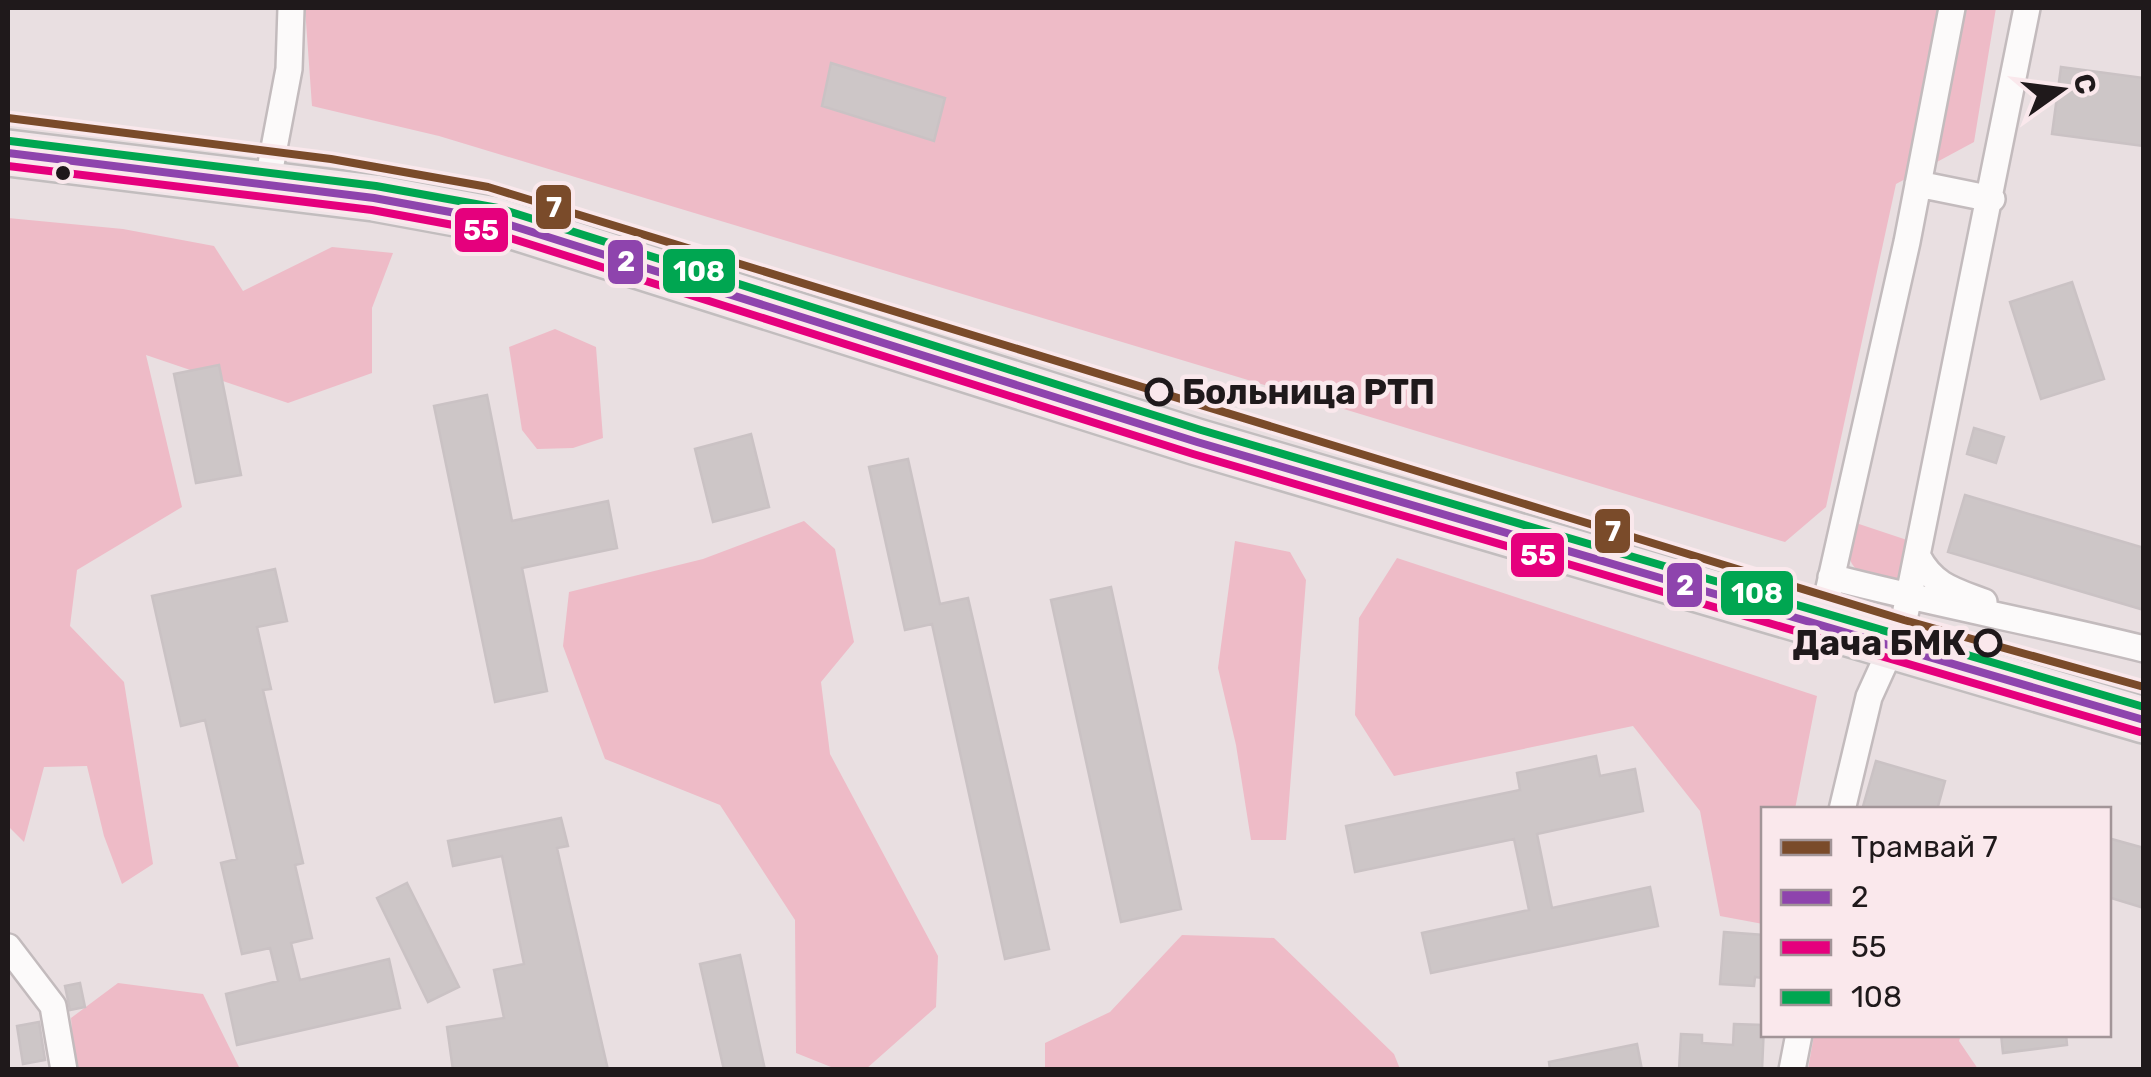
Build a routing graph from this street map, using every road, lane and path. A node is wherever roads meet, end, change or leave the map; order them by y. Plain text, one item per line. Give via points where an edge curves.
1 (291, 8) edge
2 (1952, 8) edge
3 (2027, 8) edge
4 (8, 153) edge
5 (1918, 184) junction
6 (268, 185) junction
7 (1992, 199) junction
8 (1918, 557) junction
9 (1831, 577) junction
10 (1909, 598) junction
11 (2021, 618) junction
12 (1820, 628) junction
13 (1892, 648) junction
14 (2144, 649) edge
15 (2144, 720) edge
16 (1843, 807) edge
17 (15, 955) edge
18 (1798, 1037) edge
19 (64, 1070) edge
20 (1792, 1070) edge

1 - 6 street via 289,69
2 - 5 street
3 - 7 street
4 - 6 highway
5 - 7 street
5 - 9 street
6 - 12 highway via 494,220 945,365
7 - 8 street
8 - 10 street
8 - 11 street via 1943,586
9 - 10 street
9 - 12 street
10 - 11 street via 1981,616
10 - 13 street
11 - 14 street
12 - 13 highway
13 - 15 highway
13 - 16 street via 1869,697
17 - 19 street via 54,1006
18 - 20 street

